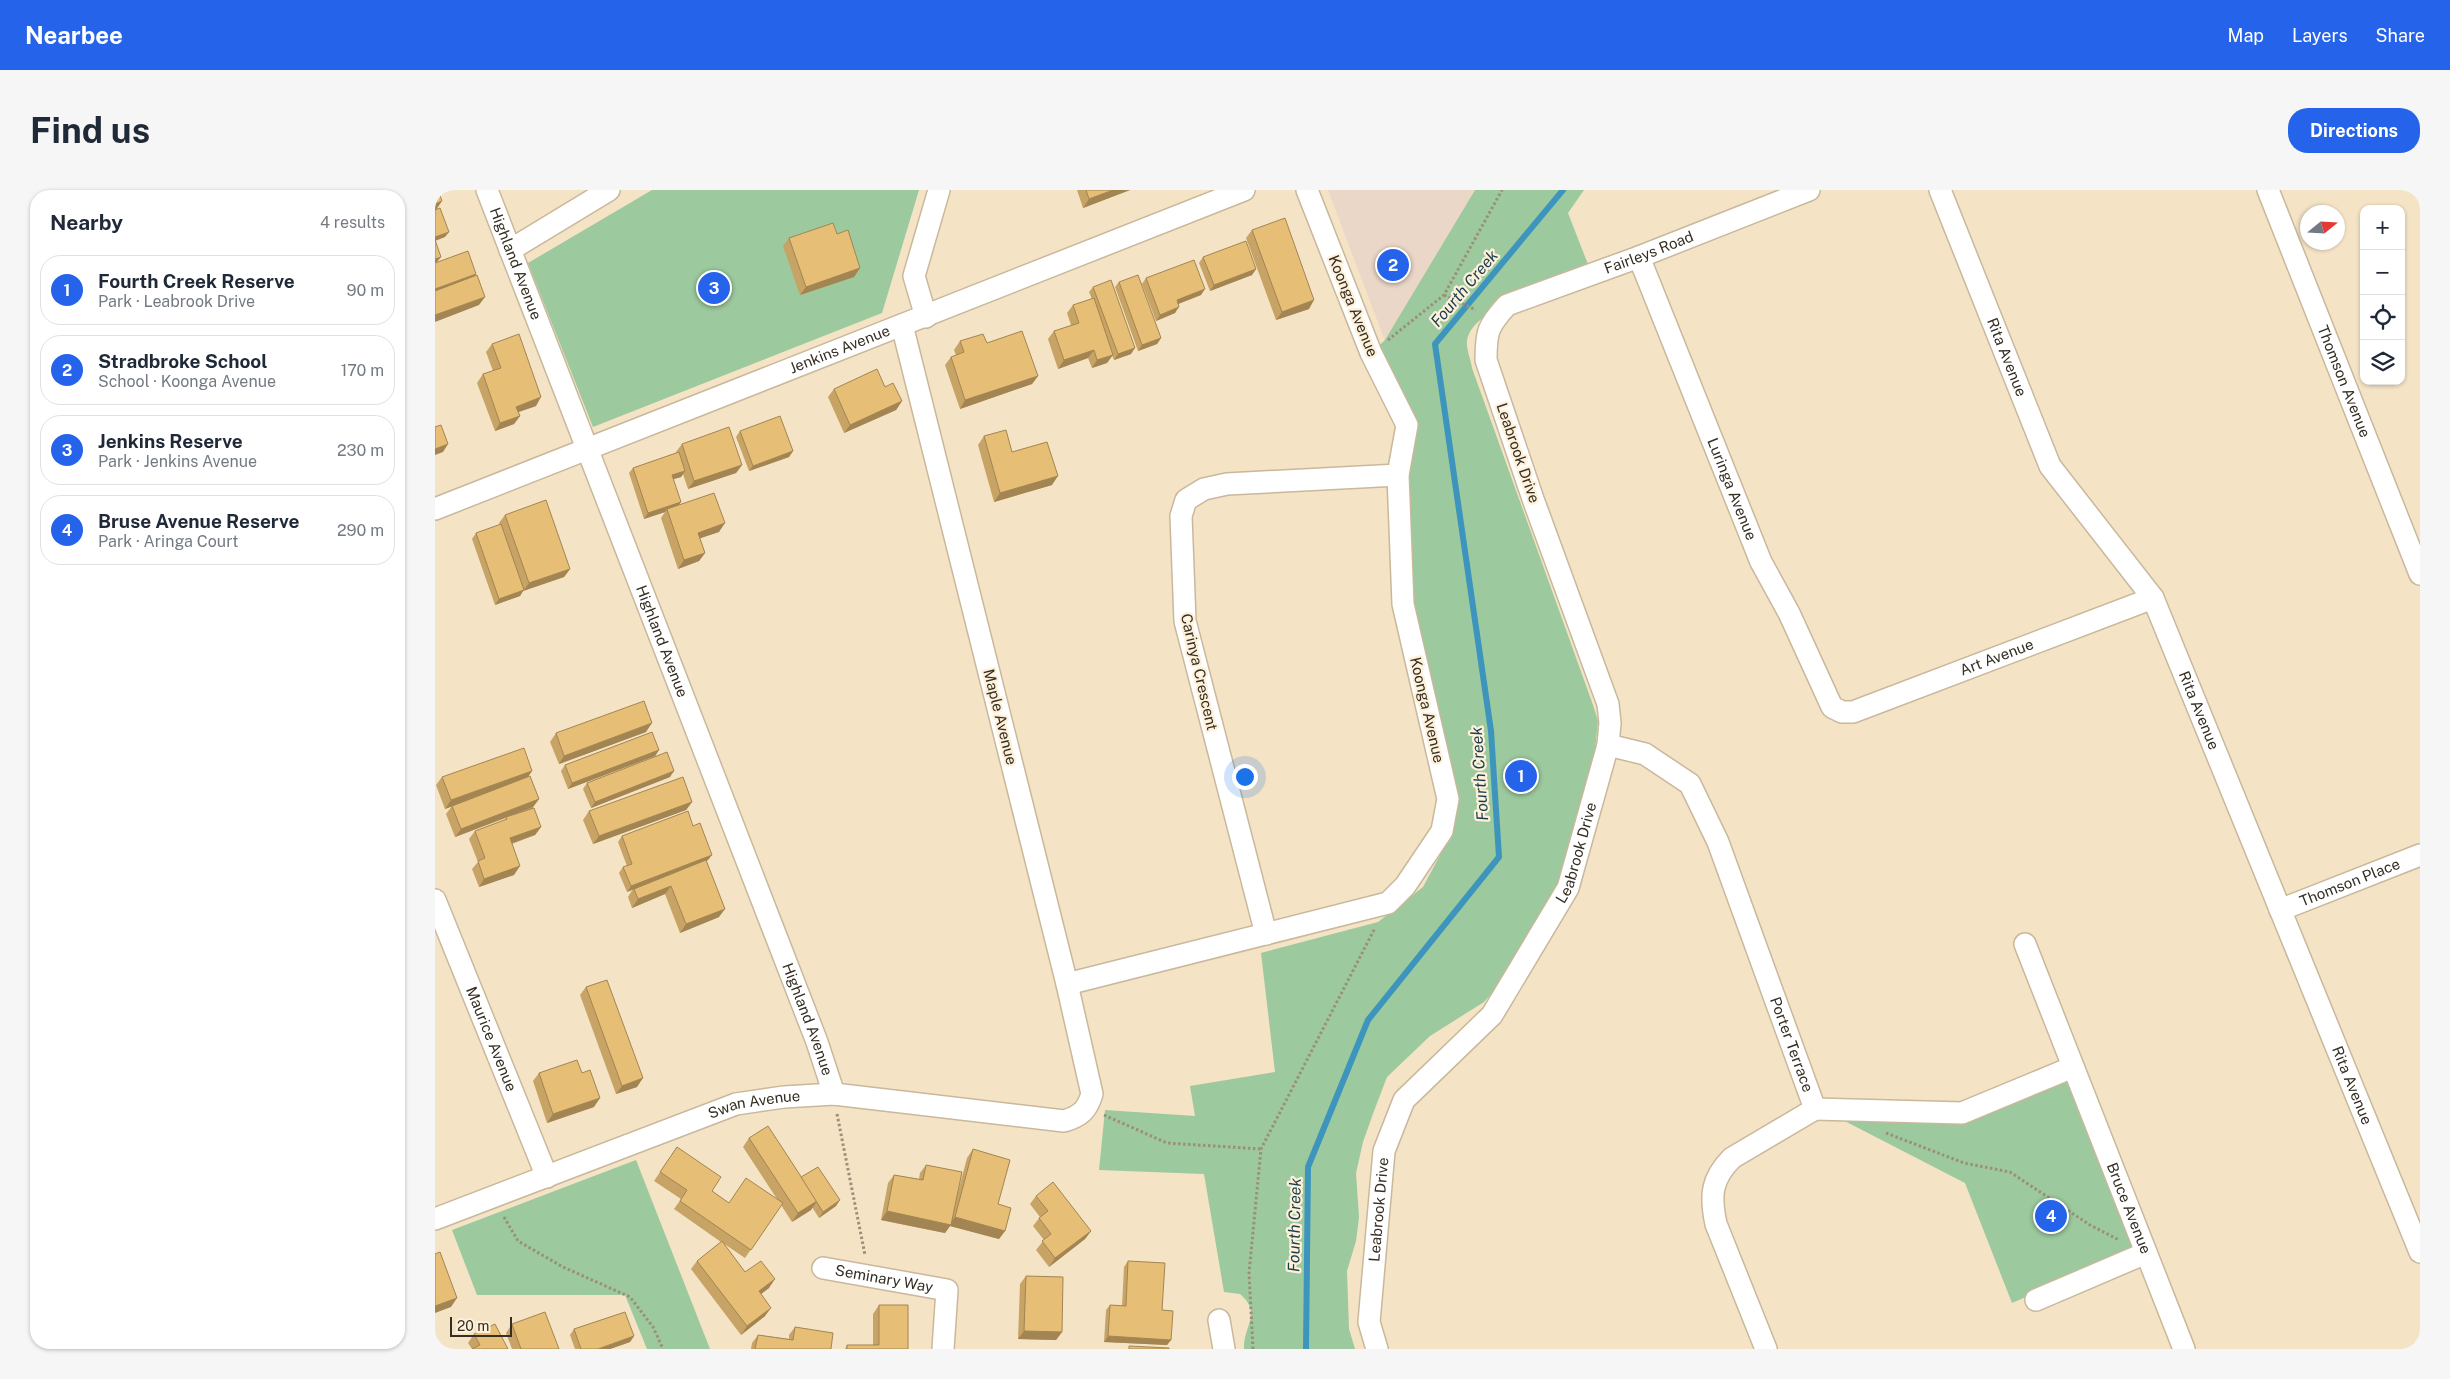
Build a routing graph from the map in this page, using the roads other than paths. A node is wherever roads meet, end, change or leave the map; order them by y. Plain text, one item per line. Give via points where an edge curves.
1 (487, 190) edge
2 (609, 190) edge
3 (939, 190) edge
4 (1244, 190) edge
5 (1307, 190) edge
6 (1809, 190) edge
7 (1940, 190) edge
8 (2268, 190) edge
9 (510, 250) junction
10 (1639, 257) junction
11 (925, 316) junction
12 (1494, 320) joint
13 (903, 325) junction
14 (588, 448) junction
15 (1399, 475) junction
16 (435, 509) edge
17 (2420, 574) edge
18 (2153, 598) junction
19 (1842, 712) joint
20 (1608, 745) junction
21 (2420, 855) edge
22 (435, 900) edge
23 (2280, 910) junction
24 (1266, 934) junction
25 (2025, 944) dead end
26 (1067, 984) junction
27 (2073, 1067) junction
28 (834, 1094) junction
29 (1087, 1108) joint
30 (1815, 1109) junction
31 (547, 1177) junction
32 (435, 1219) edge
33 (2420, 1252) edge
34 (2146, 1253) junction
35 (823, 1268) dead end
36 (2036, 1300) dead end
37 (1219, 1320) dead end
38 (943, 1349) edge
39 (1224, 1349) edge
40 (1377, 1349) edge
41 (1766, 1349) edge
42 (2184, 1349) edge

1 - 9 street, Highland Avenue
2 - 9 street
3 - 11 street via 914,276
4 - 11 street, Jenkins Avenue
5 - 15 street, Koonga Avenue via 1371,353 1407,424
6 - 10 street, Fairleys Road
7 - 18 street, Rita Avenue via 2050,466
8 - 17 street, Thomson Avenue
9 - 14 street, Highland Avenue
10 - 12 street, Fairleys Road via 1507,305
10 - 19 street, Luringa Avenue via 1761,562 1789,613 1832,707
11 - 13 street, Jenkins Avenue
12 - 20 street, Leabrook Drive via 1485,336 1486,360 1608,704
13 - 14 street, Jenkins Avenue
13 - 26 street, Maple Avenue
14 - 16 street, Jenkins Avenue
14 - 28 street, Highland Avenue via 817,1042
15 - 24 street, Koonga Avenue via 1403,604 1448,799 1442,831 1405,886 1388,902
15 - 24 street, Carinya Crescent via 1227,484 1204,489 1186,500 1181,516 1185,621
18 - 19 street, Art Avenue via 1853,712
18 - 23 street, Rita Avenue
20 - 30 street, Porter Terrace via 1645,754 1690,784 1718,842
20 - 40 street, Leabrook Drive via 1568,888 1492,1014 1404,1100 1387,1143 1369,1322
21 - 23 street, Thomson Place
22 - 31 street, Maurice Avenue
23 - 33 street, Rita Avenue
24 - 26 street, Koonga Avenue
25 - 27 street, Bruce Avenue
26 - 29 street, Maple Avenue via 1092,1094
27 - 30 street via 1962,1113
27 - 34 street, Bruce Avenue
28 - 29 street, Swan Avenue via 1064,1121 1077,1117
28 - 31 street, Swan Avenue via 784,1096 736,1104
30 - 41 street, Porter Terrace via 1732,1158 1722,1168 1714,1185 1711,1203 1716,1224
31 - 32 street, Swan Avenue
34 - 36 street
34 - 42 street, Bruce Avenue
35 - 38 street, Seminary Way via 947,1290
37 - 39 street

